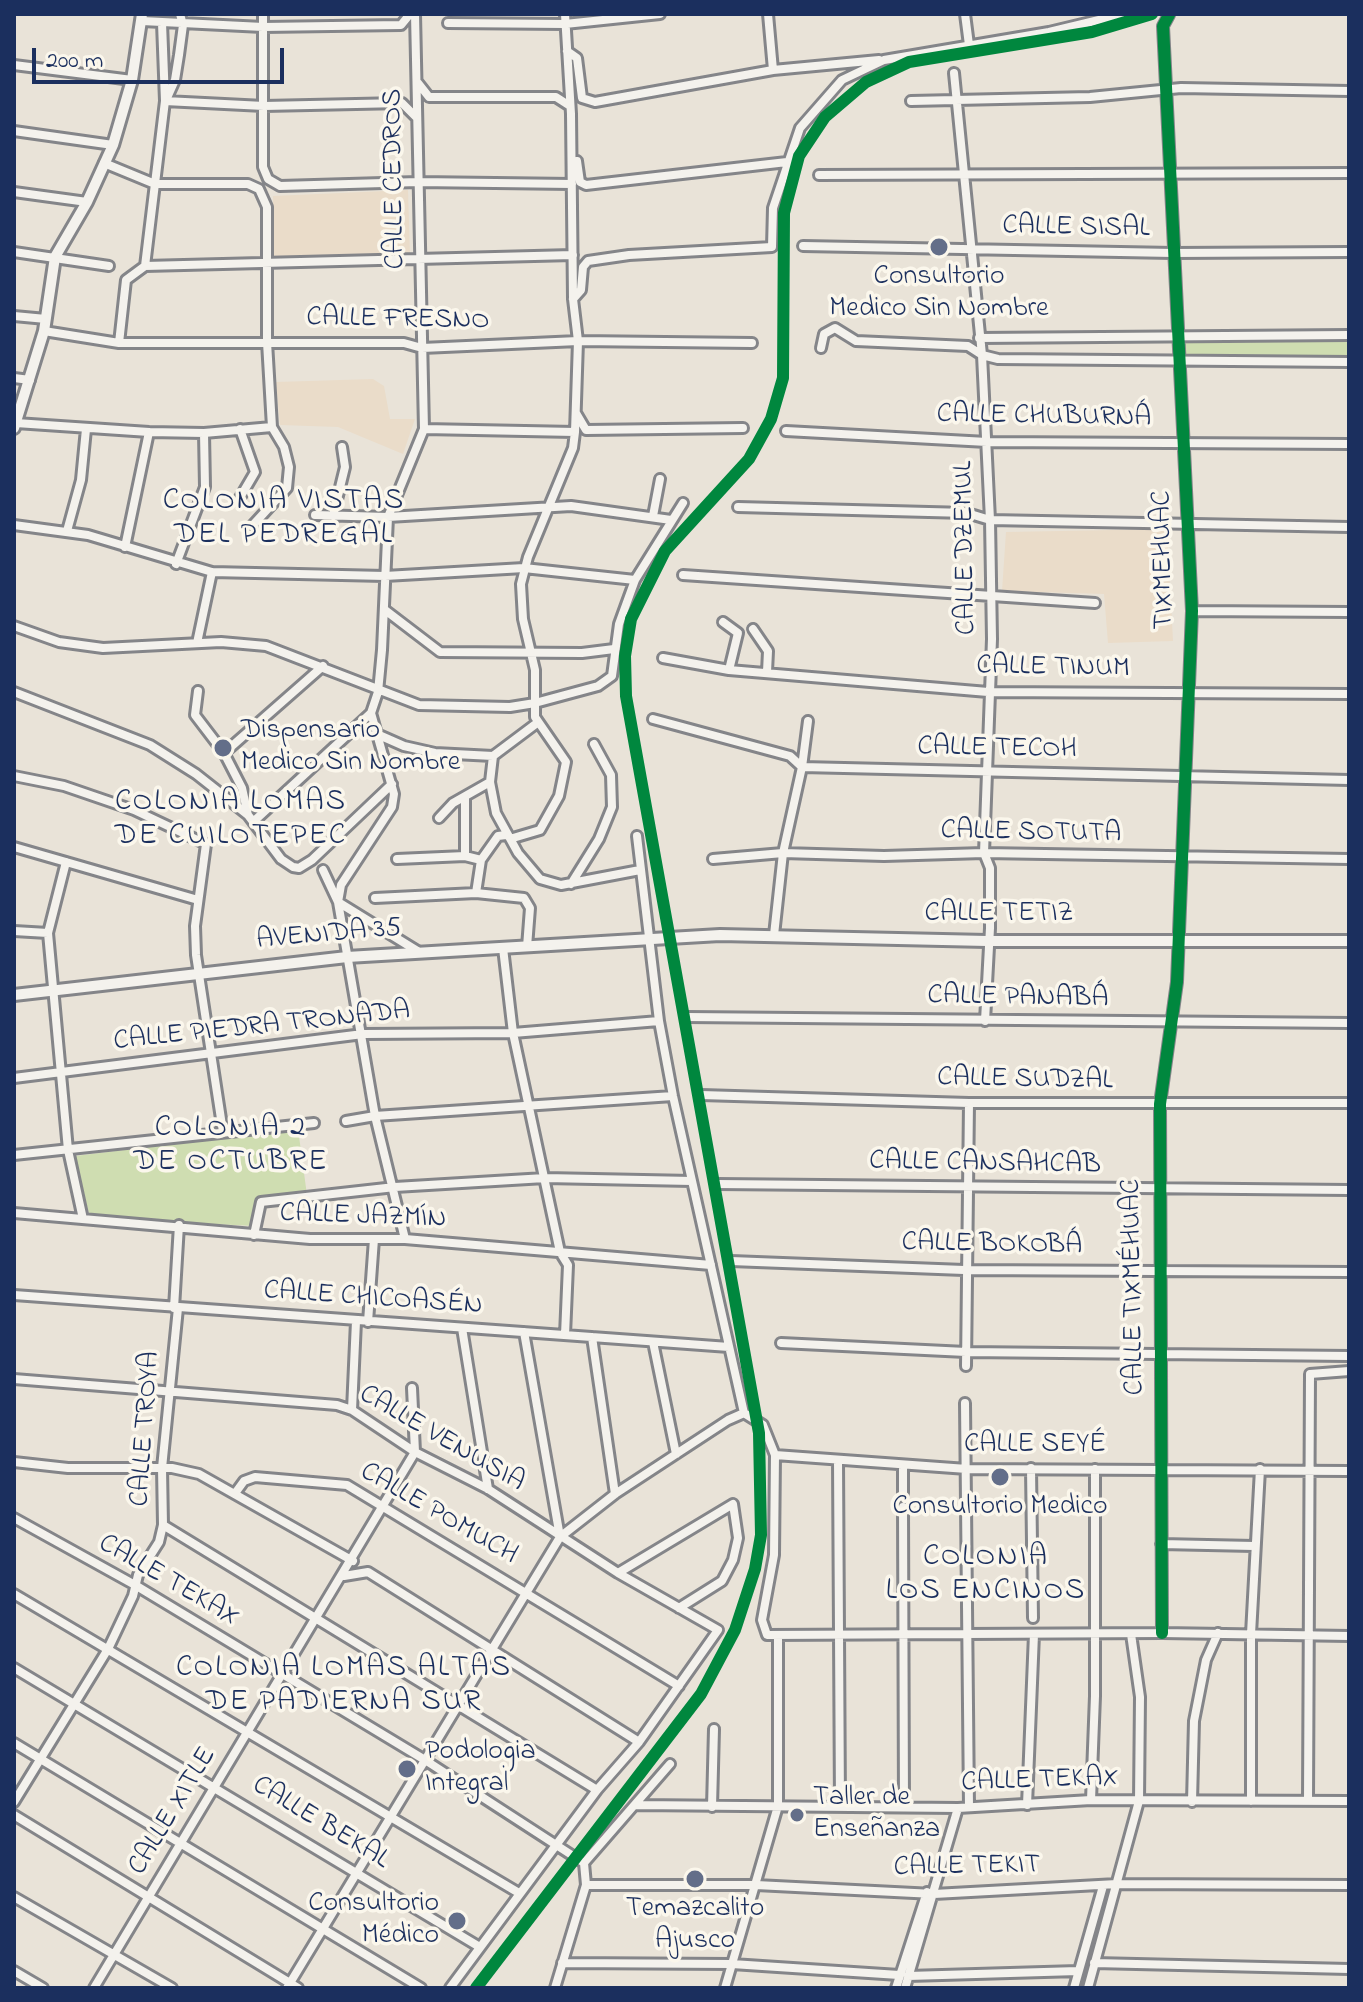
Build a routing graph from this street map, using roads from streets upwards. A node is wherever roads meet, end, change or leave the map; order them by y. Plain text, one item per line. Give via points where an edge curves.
1 (180, 14) edge
2 (263, 14) edge
3 (412, 14) edge
4 (660, 14) edge
5 (768, 14) edge
6 (965, 14) edge
7 (1124, 14) edge
8 (1170, 14) edge
9 (142, 17) edge
10 (565, 19) edge
11 (162, 23) junction
12 (448, 23) dead end
13 (183, 25) junction
14 (263, 27) junction
15 (969, 45) junction
16 (567, 51) junction
17 (884, 60) junction
18 (14, 65) edge
19 (773, 70) junction
20 (954, 73) dead end
21 (132, 80) junction
22 (416, 81) junction
23 (1166, 90) junction
24 (1349, 91) edge
25 (957, 97) junction
26 (165, 101) junction
27 (911, 101) dead end
28 (264, 106) junction
29 (570, 107) junction
30 (417, 118) junction
31 (14, 131) edge
32 (571, 138) junction
33 (113, 145) junction
34 (787, 162) junction
35 (104, 163) junction
36 (963, 172) junction
37 (1170, 172) junction
38 (1349, 173) edge
39 (819, 175) dead end
40 (418, 182) junction
41 (583, 183) junction
42 (155, 184) junction
43 (572, 184) junction
44 (14, 192) edge
45 (87, 202) junction
46 (573, 210) junction
47 (803, 246) dead end
48 (971, 250) junction
49 (14, 252) edge
50 (1349, 252) edge
51 (1173, 253) junction
52 (573, 255) junction
53 (55, 257) junction
54 (420, 259) junction
55 (270, 262) junction
56 (109, 266) dead end
57 (145, 266) junction
58 (573, 299) junction
59 (14, 316) edge
60 (46, 319) junction
61 (44, 331) junction
62 (1349, 335) edge
63 (1179, 337) junction
64 (979, 338) junction
65 (578, 341) junction
66 (267, 342) junction
67 (119, 343) junction
68 (752, 343) dead end
69 (968, 346) junction
70 (422, 348) junction
71 (821, 348) dead end
72 (982, 355) junction
73 (1181, 362) junction
74 (1349, 362) edge
75 (14, 378) edge
76 (30, 380) junction
77 (576, 413) junction
78 (15, 426) edge
79 (272, 427) junction
80 (743, 428) dead end
81 (86, 429) junction
82 (240, 429) junction
83 (424, 429) junction
84 (786, 431) dead end
85 (149, 432) junction
86 (575, 432) junction
87 (204, 433) junction
88 (987, 442) junction
89 (1185, 442) junction
90 (1349, 444) edge
91 (342, 447) dead end
92 (660, 479) dead end
93 (238, 501) dead end
94 (683, 503) dead end
95 (550, 507) junction
96 (738, 507) dead end
97 (315, 515) dead end
98 (333, 516) junction
99 (653, 516) junction
100 (388, 517) junction
101 (671, 520) junction
102 (990, 520) junction
103 (1189, 524) junction
104 (14, 525) edge
105 (252, 526) dead end
106 (1349, 527) edge
107 (67, 531) junction
108 (125, 547) junction
109 (176, 564) junction
110 (524, 568) junction
111 (212, 572) junction
112 (683, 575) dead end
113 (385, 576) junction
114 (635, 580) junction
115 (991, 599) junction
116 (1095, 603) dead end
117 (385, 610) junction
118 (1192, 611) junction
119 (1349, 612) edge
120 (723, 622) dead end
121 (14, 626) edge
122 (753, 629) dead end
123 (197, 643) junction
124 (614, 649) junction
125 (530, 654) junction
126 (663, 658) dead end
127 (323, 666) junction
128 (729, 670) junction
129 (767, 672) junction
130 (198, 691) dead end
131 (14, 692) edge
132 (378, 692) junction
133 (988, 692) junction
134 (1189, 692) junction
135 (1349, 694) edge
136 (535, 703) junction
137 (371, 713) junction
138 (653, 719) dead end
139 (808, 721) dead end
140 (537, 723) junction
141 (379, 735) junction
142 (594, 744) dead end
143 (224, 753) junction
144 (493, 756) junction
145 (802, 767) junction
146 (986, 773) junction
147 (1183, 775) junction
148 (14, 776) edge
149 (1349, 780) edge
150 (490, 782) junction
151 (392, 784) junction
152 (465, 797) junction
153 (251, 818) junction
154 (439, 818) dead end
155 (637, 836) dead end
156 (510, 837) junction
157 (14, 847) edge
158 (783, 853) junction
159 (984, 853) junction
160 (465, 856) junction
161 (1180, 858) junction
162 (397, 859) dead end
163 (713, 859) dead end
164 (1349, 859) edge
165 (481, 860) junction
166 (66, 862) junction
167 (323, 870) dead end
168 (640, 870) junction
169 (571, 884) junction
170 (476, 893) junction
171 (375, 898) dead end
172 (198, 900) junction
173 (338, 902) junction
174 (14, 931) edge
175 (48, 933) junction
176 (774, 935) junction
177 (649, 939) junction
178 (1180, 940) junction
179 (987, 941) junction
180 (1349, 941) edge
181 (527, 947) junction
182 (503, 948) junction
183 (420, 953) junction
184 (347, 957) junction
185 (199, 972) junction
186 (53, 989) junction
187 (14, 995) edge
188 (686, 1017) dead end
189 (659, 1021) junction
190 (985, 1021) junction
191 (1170, 1022) junction
192 (1349, 1023) edge
193 (513, 1033) junction
194 (363, 1034) junction
195 (211, 1053) junction
196 (62, 1072) junction
197 (14, 1078) edge
198 (701, 1095) dead end
199 (673, 1096) junction
200 (969, 1103) junction
201 (1349, 1103) edge
202 (529, 1104) junction
203 (1160, 1104) junction
204 (375, 1116) junction
205 (346, 1121) dead end
206 (314, 1123) dead end
207 (223, 1132) junction
208 (68, 1150) junction
209 (14, 1155) edge
210 (545, 1178) junction
211 (692, 1181) junction
212 (717, 1184) dead end
213 (395, 1187) junction
214 (966, 1187) junction
215 (1158, 1189) junction
216 (1349, 1190) edge
217 (14, 1213) edge
218 (83, 1219) junction
219 (179, 1225) junction
220 (254, 1235) junction
221 (374, 1239) junction
222 (405, 1239) junction
223 (560, 1252) junction
224 (731, 1261) dead end
225 (711, 1265) junction
226 (1160, 1269) junction
227 (964, 1270) junction
228 (1349, 1272) edge
229 (14, 1295) edge
230 (176, 1308) junction
231 (356, 1321) junction
232 (368, 1322) junction
233 (462, 1328) junction
234 (524, 1332) junction
235 (565, 1335) junction
236 (592, 1337) junction
237 (653, 1342) junction
238 (781, 1343) dead end
239 (729, 1347) junction
240 (966, 1352) junction
241 (1161, 1355) junction
242 (1349, 1356) edge
243 (966, 1366) dead end
244 (1349, 1371) edge
245 (14, 1379) edge
246 (412, 1388) dead end
247 (170, 1391) junction
248 (965, 1403) dead end
249 (352, 1410) junction
250 (744, 1413) junction
251 (415, 1452) junction
252 (676, 1454) junction
253 (775, 1455) junction
254 (838, 1460) junction
255 (14, 1462) edge
256 (903, 1466) junction
257 (162, 1468) junction
258 (1031, 1468) junction
259 (967, 1469) junction
260 (1095, 1469) junction
261 (1160, 1469) junction
262 (1260, 1469) junction
263 (1309, 1470) junction
264 (1349, 1471) edge
265 (488, 1489) junction
266 (236, 1492) junction
267 (903, 1493) dead end
268 (615, 1494) junction
269 (384, 1505) junction
270 (903, 1507) dead end
271 (14, 1518) edge
272 (163, 1525) junction
273 (560, 1537) junction
274 (1161, 1544) junction
275 (1254, 1546) junction
276 (353, 1561) junction
277 (618, 1573) junction
278 (343, 1576) junction
279 (135, 1585) junction
280 (527, 1593) junction
281 (14, 1594) edge
282 (679, 1608) junction
283 (1033, 1618) dead end
284 (314, 1619) junction
285 (838, 1633) junction
286 (903, 1633) junction
287 (967, 1633) junction
288 (1162, 1633) junction
289 (1218, 1633) junction
290 (1034, 1634) junction
291 (1095, 1634) junction
292 (1131, 1634) junction
293 (1251, 1634) junction
294 (778, 1635) junction
295 (1308, 1635) junction
296 (1349, 1636) edge
297 (491, 1647) junction
298 (108, 1649) junction
299 (14, 1668) edge
300 (281, 1675) junction
301 (679, 1686) junction
302 (75, 1703) junction
303 (458, 1704) junction
304 (714, 1729) dead end
305 (248, 1730) junction
306 (639, 1742) junction
307 (14, 1743) edge
308 (40, 1759) junction
309 (425, 1760) junction
310 (670, 1764) dead end
311 (216, 1788) junction
312 (597, 1790) junction
313 (1091, 1800) junction
314 (1139, 1801) junction
315 (1251, 1801) junction
316 (1308, 1801) junction
317 (1349, 1801) edge
318 (14, 1802) edge
319 (1192, 1802) junction
320 (636, 1805) junction
321 (840, 1805) junction
322 (1027, 1805) junction
323 (778, 1806) junction
324 (712, 1807) junction
325 (904, 1807) junction
326 (969, 1807) junction
327 (958, 1808) junction
328 (14, 1815) edge
329 (391, 1815) junction
330 (182, 1842) junction
331 (556, 1844) junction
332 (584, 1863) junction
333 (357, 1872) junction
334 (1117, 1884) junction
335 (586, 1885) junction
336 (756, 1885) junction
337 (1349, 1885) edge
338 (1103, 1886) junction
339 (519, 1893) junction
340 (930, 1894) junction
341 (14, 1897) edge
342 (147, 1899) junction
343 (322, 1929) junction
344 (478, 1946) junction
345 (114, 1953) junction
346 (562, 1963) junction
347 (1094, 1963) junction
348 (732, 1964) junction
349 (1349, 1969) edge
350 (14, 1971) edge
351 (1078, 1971) junction
352 (904, 1975) junction
353 (291, 1986) edge
354 (43, 1988) edge
355 (94, 1988) edge
356 (172, 1988) edge
357 (421, 1988) edge
358 (450, 1988) edge
359 (555, 1988) edge
360 (725, 1988) edge
361 (896, 1988) edge
362 (905, 1988) edge
363 (1074, 1988) edge
364 (1088, 1988) edge

1 - 13 street
2 - 14 street
3 - 14 street via 401,25
3 - 22 street, CALLE CEDROS
4 - 10 street
5 - 19 street
6 - 15 street
7 - 15 street
8 - 23 street, TIXMEHUAC via 1163,26
9 - 11 street
9 - 21 street
10 - 12 street
10 - 16 street
11 - 13 street
11 - 26 street
13 - 14 street
13 - 26 street via 175,80
14 - 28 street
15 - 17 street
16 - 19 street via 577,58 582,98 595,102
16 - 29 street
17 - 19 street
17 - 34 street via 842,80 800,128
18 - 21 street
20 - 25 street, CALLE DZEMUL
21 - 33 street
22 - 29 street via 429,97 556,97
22 - 30 street, CALLE CEDROS
23 - 24 street
23 - 25 street via 1090,97
23 - 37 street, TIXMEHUAC
25 - 27 street
25 - 36 street, CALLE DZEMUL
26 - 28 street
26 - 42 street
28 - 30 street via 402,103
28 - 40 street via 263,167 268,179 280,186
29 - 32 street
30 - 40 street, CALLE CEDROS
31 - 33 street
32 - 41 street
32 - 43 street
33 - 35 street
34 - 41 street
34 - 58 street via 773,208 772,247 588,261 581,290
35 - 42 street
35 - 45 street
36 - 37 street
36 - 39 street
36 - 48 street, CALLE DZEMUL
37 - 38 street
37 - 51 street, TIXMEHUAC
40 - 43 street
40 - 54 street, CALLE CEDROS
41 - 46 street
42 - 55 street via 248,184 259,189 267,207
42 - 57 street
43 - 46 street
44 - 45 street
45 - 53 street
46 - 52 street
47 - 48 street, CALLE SISAL
48 - 51 street, CALLE SISAL
48 - 64 street, CALLE DZEMUL
49 - 53 street
50 - 51 street, CALLE SISAL
51 - 63 street, TIXMEHUAC
52 - 54 street
52 - 58 street
53 - 56 street
53 - 60 street
54 - 55 street
54 - 70 street, CALLE CEDROS
55 - 57 street
55 - 66 street
57 - 67 street via 126,280
58 - 65 street
59 - 60 street
60 - 61 street
61 - 67 street, CALLE FRESNO
61 - 76 street
62 - 63 street
63 - 64 street
63 - 73 street, TIXMEHUAC
64 - 69 street
64 - 72 street, CALLE DZEMUL
65 - 68 street, CALLE FRESNO
65 - 70 street, CALLE FRESNO
65 - 77 street
66 - 67 street, CALLE FRESNO
66 - 70 street, CALLE FRESNO via 404,343
66 - 79 street
69 - 71 street via 866,342 835,328 824,334
69 - 72 street
70 - 83 street, CALLE CEDROS
72 - 73 street
72 - 88 street, CALLE DZEMUL
73 - 74 street
73 - 89 street, TIXMEHUAC
75 - 76 street
76 - 78 street
77 - 80 street via 586,430
77 - 86 street
78 - 81 street
79 - 82 street
79 - 105 street via 289,467 287,488
81 - 85 street
81 - 107 street via 81,480
82 - 87 street
82 - 93 street via 255,472
83 - 86 street
83 - 100 street, CALLE CEDROS
84 - 88 street, CALLE CHUBURNÁ
85 - 87 street
85 - 108 street
86 - 95 street
87 - 109 street via 205,487
88 - 89 street, CALLE CHUBURNÁ
88 - 102 street, CALLE DZEMUL
89 - 90 street, CALLE CHUBURNÁ
89 - 103 street, TIXMEHUAC
91 - 98 street via 345,467
92 - 99 street
94 - 101 street
95 - 99 street
95 - 100 street
95 - 110 street
96 - 102 street via 967,513
97 - 98 street
98 - 100 street
99 - 101 street
100 - 113 street, CALLE CEDROS
101 - 114 street
102 - 103 street
102 - 115 street, CALLE DZEMUL
103 - 106 street
103 - 118 street, TIXMEHUAC
104 - 107 street
107 - 108 street
108 - 109 street
109 - 111 street
110 - 113 street
110 - 114 street
110 - 125 street via 523,619
111 - 113 street
111 - 123 street
112 - 115 street
113 - 117 street, CALLE CEDROS
114 - 124 street
115 - 116 street
115 - 133 street, CALLE DZEMUL
117 - 125 street via 440,652
117 - 132 street, CALLE CEDROS
118 - 119 street
118 - 134 street, TIXMEHUAC
120 - 128 street via 738,633
121 - 123 street via 84,647
122 - 129 street via 768,651
123 - 127 street via 266,646
124 - 125 street
124 - 136 street via 612,676 598,686
125 - 136 street
126 - 128 street, CALLE TINUM
127 - 132 street
127 - 143 street
128 - 129 street, CALLE TINUM
129 - 133 street, CALLE TINUM
130 - 143 street via 195,715
131 - 153 street via 150,745
132 - 136 street via 439,707
132 - 137 street, CALLE CEDROS
133 - 134 street, CALLE TINUM
133 - 146 street, CALLE DZEMUL
134 - 135 street, CALLE TINUM
134 - 147 street, TIXMEHUAC
136 - 140 street
137 - 141 street
137 - 153 street
138 - 145 street, CALLE TECOH via 790,756
139 - 145 street
140 - 144 street
140 - 156 street via 564,755 565,776 540,830
141 - 144 street via 435,753
141 - 151 street
142 - 169 street via 611,775 612,807
143 - 153 street
144 - 150 street
145 - 146 street, CALLE TECOH
145 - 158 street
146 - 147 street, CALLE TECOH
146 - 159 street, CALLE DZEMUL
147 - 149 street, CALLE TECOH
147 - 161 street, TIXMEHUAC
148 - 172 street via 120,805 206,844
150 - 152 street
150 - 156 street via 496,813
151 - 153 street via 299,868 281,859
151 - 173 street via 392,807 341,885
152 - 154 street
152 - 160 street
155 - 168 street
156 - 165 street via 498,836
156 - 169 street via 540,879
157 - 166 street
158 - 159 street, CALLE SOTUTA
158 - 163 street, CALLE SOTUTA
158 - 176 street
159 - 161 street, CALLE SOTUTA
159 - 179 street, CALLE DZEMUL via 990,868
160 - 162 street
160 - 165 street
161 - 164 street, CALLE SOTUTA
161 - 178 street, TIXMEHUAC
165 - 170 street
166 - 172 street
166 - 175 street
167 - 173 street
168 - 169 street
168 - 177 street
170 - 171 street
170 - 181 street via 528,901
172 - 185 street
173 - 183 street
173 - 184 street
174 - 175 street
175 - 186 street
176 - 177 street, CALLE TETIZ
176 - 179 street, CALLE TETIZ
177 - 181 street, AVENIDA 35
177 - 189 street
178 - 179 street, CALLE TETIZ
178 - 180 street, CALLE TETIZ
178 - 191 street, TIXMEHUAC
179 - 190 street, CALLE DZEMUL
181 - 182 street, AVENIDA 35
182 - 183 street, AVENIDA 35
182 - 193 street
183 - 184 street, AVENIDA 35
184 - 185 street, AVENIDA 35
184 - 194 street
185 - 186 street, AVENIDA 35
185 - 195 street
186 - 187 street, AVENIDA 35
186 - 196 street
188 - 190 street, CALLE PANABÁ
189 - 193 street, CALLE PIEDRA TRONADA
189 - 199 street
190 - 191 street, CALLE PANABÁ
191 - 192 street, CALLE PANABÁ
191 - 203 street, TIXMEHUAC
193 - 194 street, CALLE PIEDRA TRONADA
193 - 202 street
194 - 195 street, CALLE PIEDRA TRONADA
194 - 204 street
195 - 196 street, CALLE PIEDRA TRONADA
195 - 207 street
196 - 197 street, CALLE PIEDRA TRONADA
196 - 208 street
198 - 200 street, CALLE SUDZAL
199 - 202 street
199 - 211 street
200 - 203 street, CALLE SUDZAL
200 - 214 street
201 - 203 street, CALLE SUDZAL
202 - 204 street
202 - 210 street
203 - 215 street, CALLE TIXMÉHUAC
204 - 205 street
204 - 213 street
206 - 207 street
207 - 208 street
208 - 209 street
208 - 218 street
210 - 211 street
210 - 213 street
210 - 223 street
211 - 225 street
212 - 214 street, CALLE CANSAHCAB
213 - 220 street via 261,1202
213 - 222 street
214 - 215 street, CALLE CANSAHCAB
214 - 227 street
215 - 216 street, CALLE CANSAHCAB
215 - 226 street, CALLE TIXMÉHUAC
217 - 218 street, CALLE JAZMÍN
218 - 219 street, CALLE JAZMÍN
219 - 220 street, CALLE JAZMÍN
219 - 230 street, CALLE TROYA
220 - 221 street, CALLE JAZMÍN
221 - 222 street, CALLE JAZMÍN
221 - 232 street
222 - 223 street, CALLE JAZMÍN
223 - 225 street, CALLE JAZMÍN
223 - 235 street via 569,1271
224 - 227 street, CALLE BOKOBÁ
225 - 239 street
226 - 227 street, CALLE BOKOBÁ
226 - 228 street, CALLE BOKOBÁ
226 - 241 street, CALLE TIXMÉHUAC
227 - 240 street
229 - 230 street, CALLE CHICOASÉN
230 - 231 street, CALLE CHICOASÉN
230 - 247 street, CALLE TROYA
231 - 232 street, CALLE CHICOASÉN
231 - 249 street
232 - 233 street, CALLE CHICOASÉN
233 - 234 street, CALLE CHICOASÉN
233 - 265 street
234 - 235 street, CALLE CHICOASÉN
234 - 273 street
235 - 236 street, CALLE CHICOASÉN
236 - 237 street, CALLE CHICOASÉN
236 - 268 street
237 - 239 street, CALLE CHICOASÉN
237 - 252 street
238 - 240 street
239 - 250 street
240 - 241 street
240 - 243 street
241 - 242 street
241 - 261 street, CALLE TIXMÉHUAC
244 - 263 street via 1310,1374
245 - 247 street, CALLE VENUSIA
246 - 251 street
247 - 249 street, CALLE VENUSIA
247 - 257 street, CALLE TROYA
248 - 259 street
249 - 251 street, CALLE VENUSIA
250 - 252 street
250 - 253 street via 763,1425
251 - 265 street, CALLE VENUSIA
251 - 269 street, CALLE XITLE
252 - 268 street
253 - 254 street, CALLE SEYÉ
253 - 294 street via 774,1555 762,1620 767,1635
254 - 256 street, CALLE SEYÉ
254 - 285 street
255 - 257 street
256 - 259 street, CALLE SEYÉ
256 - 267 street
257 - 266 street via 199,1474
257 - 272 street, CALLE TROYA
258 - 259 street, CALLE SEYÉ
258 - 260 street, CALLE SEYÉ
258 - 283 street
259 - 287 street
260 - 261 street, CALLE SEYÉ
260 - 291 street
261 - 262 street, CALLE SEYÉ
261 - 274 street, CALLE TIXMÉHUAC
262 - 263 street, CALLE SEYÉ
262 - 275 street
263 - 264 street, CALLE SEYÉ
263 - 295 street
265 - 273 street, CALLE VENUSIA
266 - 269 street, CALLE POMUCH via 255,1477 332,1482
266 - 276 street
268 - 273 street
269 - 276 street, CALLE XITLE
269 - 280 street, CALLE POMUCH
270 - 286 street
271 - 279 street, CALLE TEKAX
272 - 279 street, CALLE TROYA
272 - 284 street
273 - 277 street, CALLE VENUSIA
273 - 280 street
274 - 275 street
274 - 288 street, CALLE TIXMÉHUAC
275 - 293 street
276 - 278 street, CALLE XITLE
277 - 282 street, CALLE VENUSIA
277 - 282 street via 733,1504 738,1538 733,1560 722,1581
278 - 284 street, CALLE XITLE
278 - 297 street via 368,1572
279 - 298 street, CALLE TROYA
279 - 300 street, CALLE TEKAX
280 - 297 street
280 - 301 street, CALLE POMUCH
281 - 298 street
282 - 301 street, CALLE VENUSIA via 718,1630
284 - 300 street, CALLE XITLE
284 - 303 street
285 - 286 street
285 - 294 street
285 - 321 street
286 - 287 street
286 - 325 street
287 - 290 street
287 - 326 street
288 - 289 street
288 - 292 street
289 - 293 street
289 - 319 street via 1206,1660 1194,1721
290 - 291 street
290 - 322 street
291 - 292 street
291 - 313 street
292 - 314 street via 1140,1697
293 - 295 street
293 - 315 street
294 - 323 street
295 - 296 street
295 - 316 street
297 - 303 street
297 - 306 street
298 - 302 street, CALLE TROYA
298 - 305 street
299 - 302 street, CALLE BEKAL
300 - 305 street, CALLE XITLE
300 - 309 street, CALLE TEKAX
301 - 306 street
302 - 308 street, CALLE TROYA
302 - 311 street, CALLE BEKAL
303 - 309 street
303 - 312 street
304 - 324 street
305 - 311 street, CALLE XITLE
305 - 329 street
306 - 312 street
307 - 308 street
308 - 318 street, CALLE TROYA
308 - 330 street
309 - 329 street
309 - 331 street, CALLE TEKAX
310 - 320 street
311 - 330 street, CALLE XITLE
311 - 333 street, CALLE BEKAL
312 - 331 street
313 - 314 street, CALLE TEKAX
313 - 322 street, CALLE TEKAX
314 - 319 street, CALLE TEKAX
314 - 334 street
315 - 316 street, CALLE TEKAX
315 - 319 street, CALLE TEKAX
316 - 317 street, CALLE TEKAX
320 - 324 street, CALLE TEKAX
320 - 332 street
321 - 323 street, CALLE TEKAX
321 - 325 street, CALLE TEKAX
322 - 326 street, CALLE TEKAX
323 - 324 street, CALLE TEKAX
323 - 336 street
325 - 327 street, CALLE TEKAX
326 - 327 street, CALLE TEKAX
327 - 340 street
328 - 342 street
329 - 333 street
329 - 339 street
330 - 342 street, CALLE XITLE
330 - 343 street
331 - 332 street, CALLE TEKAX
331 - 339 street
332 - 335 street
333 - 343 street
333 - 344 street, CALLE BEKAL
334 - 337 street, CALLE TEKIT
334 - 338 street, CALLE TEKIT
334 - 347 street
335 - 336 street, CALLE TEKIT
335 - 346 street
336 - 340 street, CALLE TEKIT
336 - 348 street
338 - 340 street, CALLE TEKIT
338 - 351 street
339 - 344 street
340 - 352 street
341 - 345 street
342 - 345 street, CALLE XITLE
342 - 353 street
343 - 353 street
343 - 357 street
344 - 358 street
345 - 355 street, CALLE XITLE
345 - 356 street
346 - 348 street
346 - 359 street
347 - 349 street
347 - 364 street
348 - 352 street
348 - 360 street
350 - 354 street
351 - 352 street
351 - 363 street
352 - 361 street
352 - 362 street

